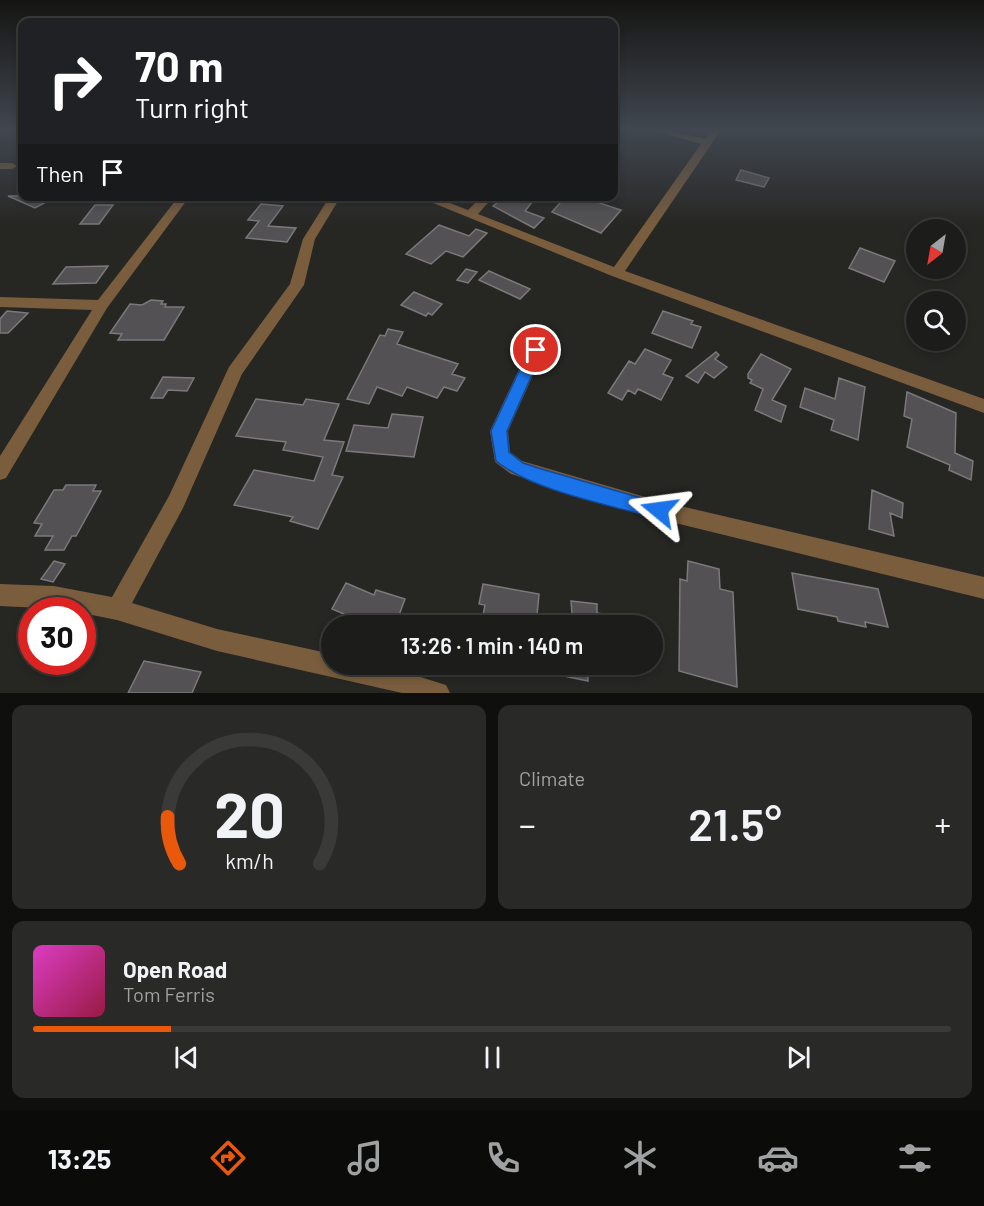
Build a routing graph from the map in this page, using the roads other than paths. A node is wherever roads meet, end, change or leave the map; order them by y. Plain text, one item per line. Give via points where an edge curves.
1 (694, 162) edge
2 (0, 166) edge
3 (12, 166) dead end
4 (181, 201) edge
5 (333, 201) edge
6 (434, 201) edge
7 (484, 201) edge
8 (470, 215) junction
9 (617, 273) junction
10 (0, 302) edge
11 (102, 305) junction
12 (536, 350) dead end
13 (984, 406) edge
14 (6, 450) edge
15 (0, 472) edge
16 (984, 588) edge
17 (0, 595) edge
18 (117, 609) junction
19 (438, 693) edge

1 - 9 street
2 - 3 street
4 - 11 street
5 - 18 street via 309,239 297,285 235,371 176,502
6 - 8 street
7 - 8 street
8 - 9 street
9 - 13 street
10 - 11 street
11 - 14 street
12 - 16 street via 499,431 501,456 517,468 659,510
14 - 15 street
17 - 18 street via 54,597
18 - 19 street via 217,640 401,681

